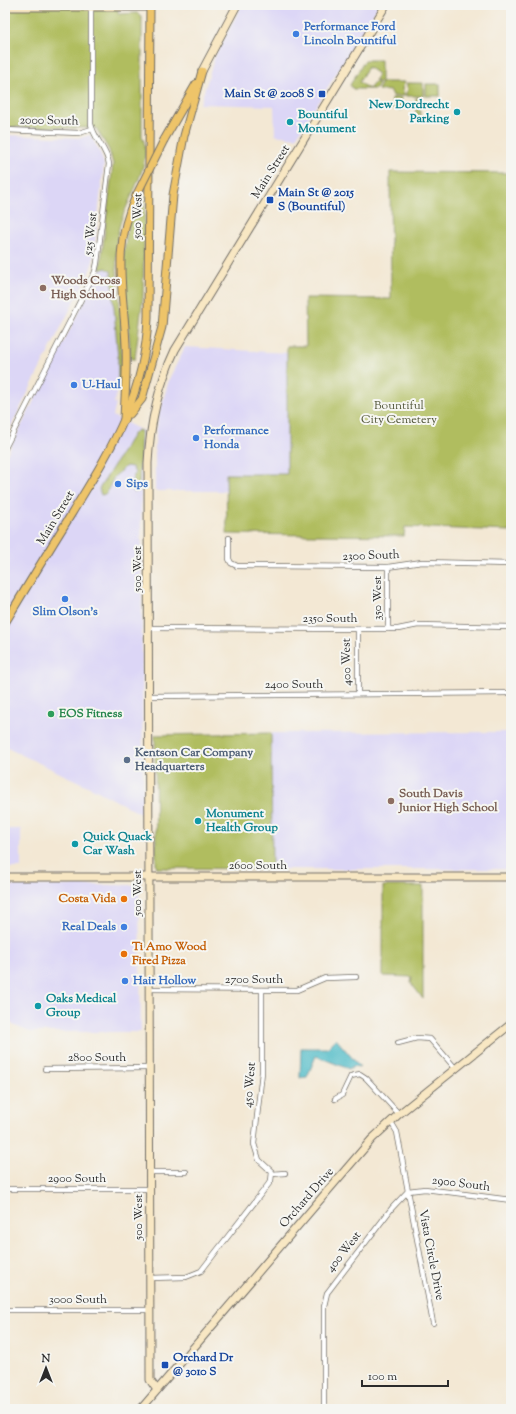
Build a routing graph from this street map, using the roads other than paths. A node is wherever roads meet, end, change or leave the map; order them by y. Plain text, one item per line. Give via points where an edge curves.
1 (237, 5) edge
2 (386, 5) edge
3 (90, 6) edge
4 (150, 6) edge
5 (5, 7) edge
6 (202, 71) junction
7 (5, 130) edge
8 (92, 130) junction
9 (175, 350) joint
10 (123, 424) junction
11 (5, 448) edge
12 (229, 538) dead end
13 (511, 564) edge
14 (388, 567) junction
15 (5, 623) edge
16 (511, 627) edge
17 (149, 628) junction
18 (358, 629) junction
19 (388, 629) junction
20 (511, 693) edge
21 (358, 694) junction
22 (149, 696) junction
23 (5, 877) edge
24 (149, 877) junction
25 (511, 877) edge
26 (356, 977) dead end
27 (149, 989) junction
28 (262, 990) junction
29 (511, 1024) edge
30 (398, 1044) dead end
31 (150, 1068) junction
32 (45, 1069) dead end
33 (456, 1069) junction
34 (335, 1099) dead end
35 (400, 1114) junction
36 (391, 1122) junction
37 (150, 1172) junction
38 (186, 1172) dead end
39 (285, 1173) dead end
40 (272, 1174) junction
41 (5, 1189) edge
42 (150, 1189) junction
43 (408, 1191) junction
44 (511, 1200) edge
45 (150, 1278) junction
46 (5, 1310) edge
47 (150, 1310) junction
48 (433, 1323) dead end
49 (157, 1390) junction
50 (141, 1409) edge
51 (324, 1409) edge

1 - 6 street
2 - 9 street, Main Street
3 - 4 street
3 - 5 street
3 - 8 street, 525 West
4 - 10 main road, 500 West via 148,332 140,377
6 - 10 main road via 184,136 173,195 162,327 142,399
6 - 10 main road, bridge via 128,212 120,261 126,351
7 - 8 street, 2000 South via 79,133
8 - 11 street, 525 West via 105,150 109,164 96,267
9 - 17 street, 500 West via 156,398 150,434
10 - 15 main road, Main Street via 105,459
12 - 14 street, 2300 South via 231,563 240,566
13 - 14 street, 2300 South via 422,562
14 - 19 street, 350 West
16 - 19 street, 2350 South via 418,625
17 - 18 street, 2350 South
17 - 22 street, 500 West
18 - 19 street, 2350 South
18 - 21 street, 400 West
20 - 21 street, 2400 South
21 - 22 street, 2400 South
22 - 24 street, 500 West
23 - 24 street, 2600 South
24 - 25 street, 2600 South
24 - 27 street, 500 West
26 - 28 street, 2700 South via 325,978 297,990
27 - 28 street, 2700 South
27 - 31 street, 500 West
28 - 40 street, 450 West via 262,1072 254,1144 257,1156
29 - 33 street, Orchard Drive
30 - 33 street via 417,1038 430,1039
31 - 32 street, 2800 South
31 - 37 street, 500 West
33 - 35 street, Orchard Drive
34 - 35 street via 342,1095 351,1076 360,1074
35 - 36 street, Orchard Drive
36 - 43 street via 397,1132
36 - 49 street, Orchard Drive via 372,1139
37 - 38 street
37 - 42 street, 500 West
39 - 40 street
40 - 45 street via 270,1183 201,1271 186,1277
41 - 42 street, 2900 South
42 - 45 street, 500 West
43 - 44 street, 2900 South via 425,1189
43 - 48 street, Vista Circle Drive
43 - 51 street, 400 West via 327,1293 324,1302
45 - 47 street, 500 West
46 - 47 street, 3000 South
47 - 49 street, 500 West via 150,1380
49 - 50 street, Orchard Drive

